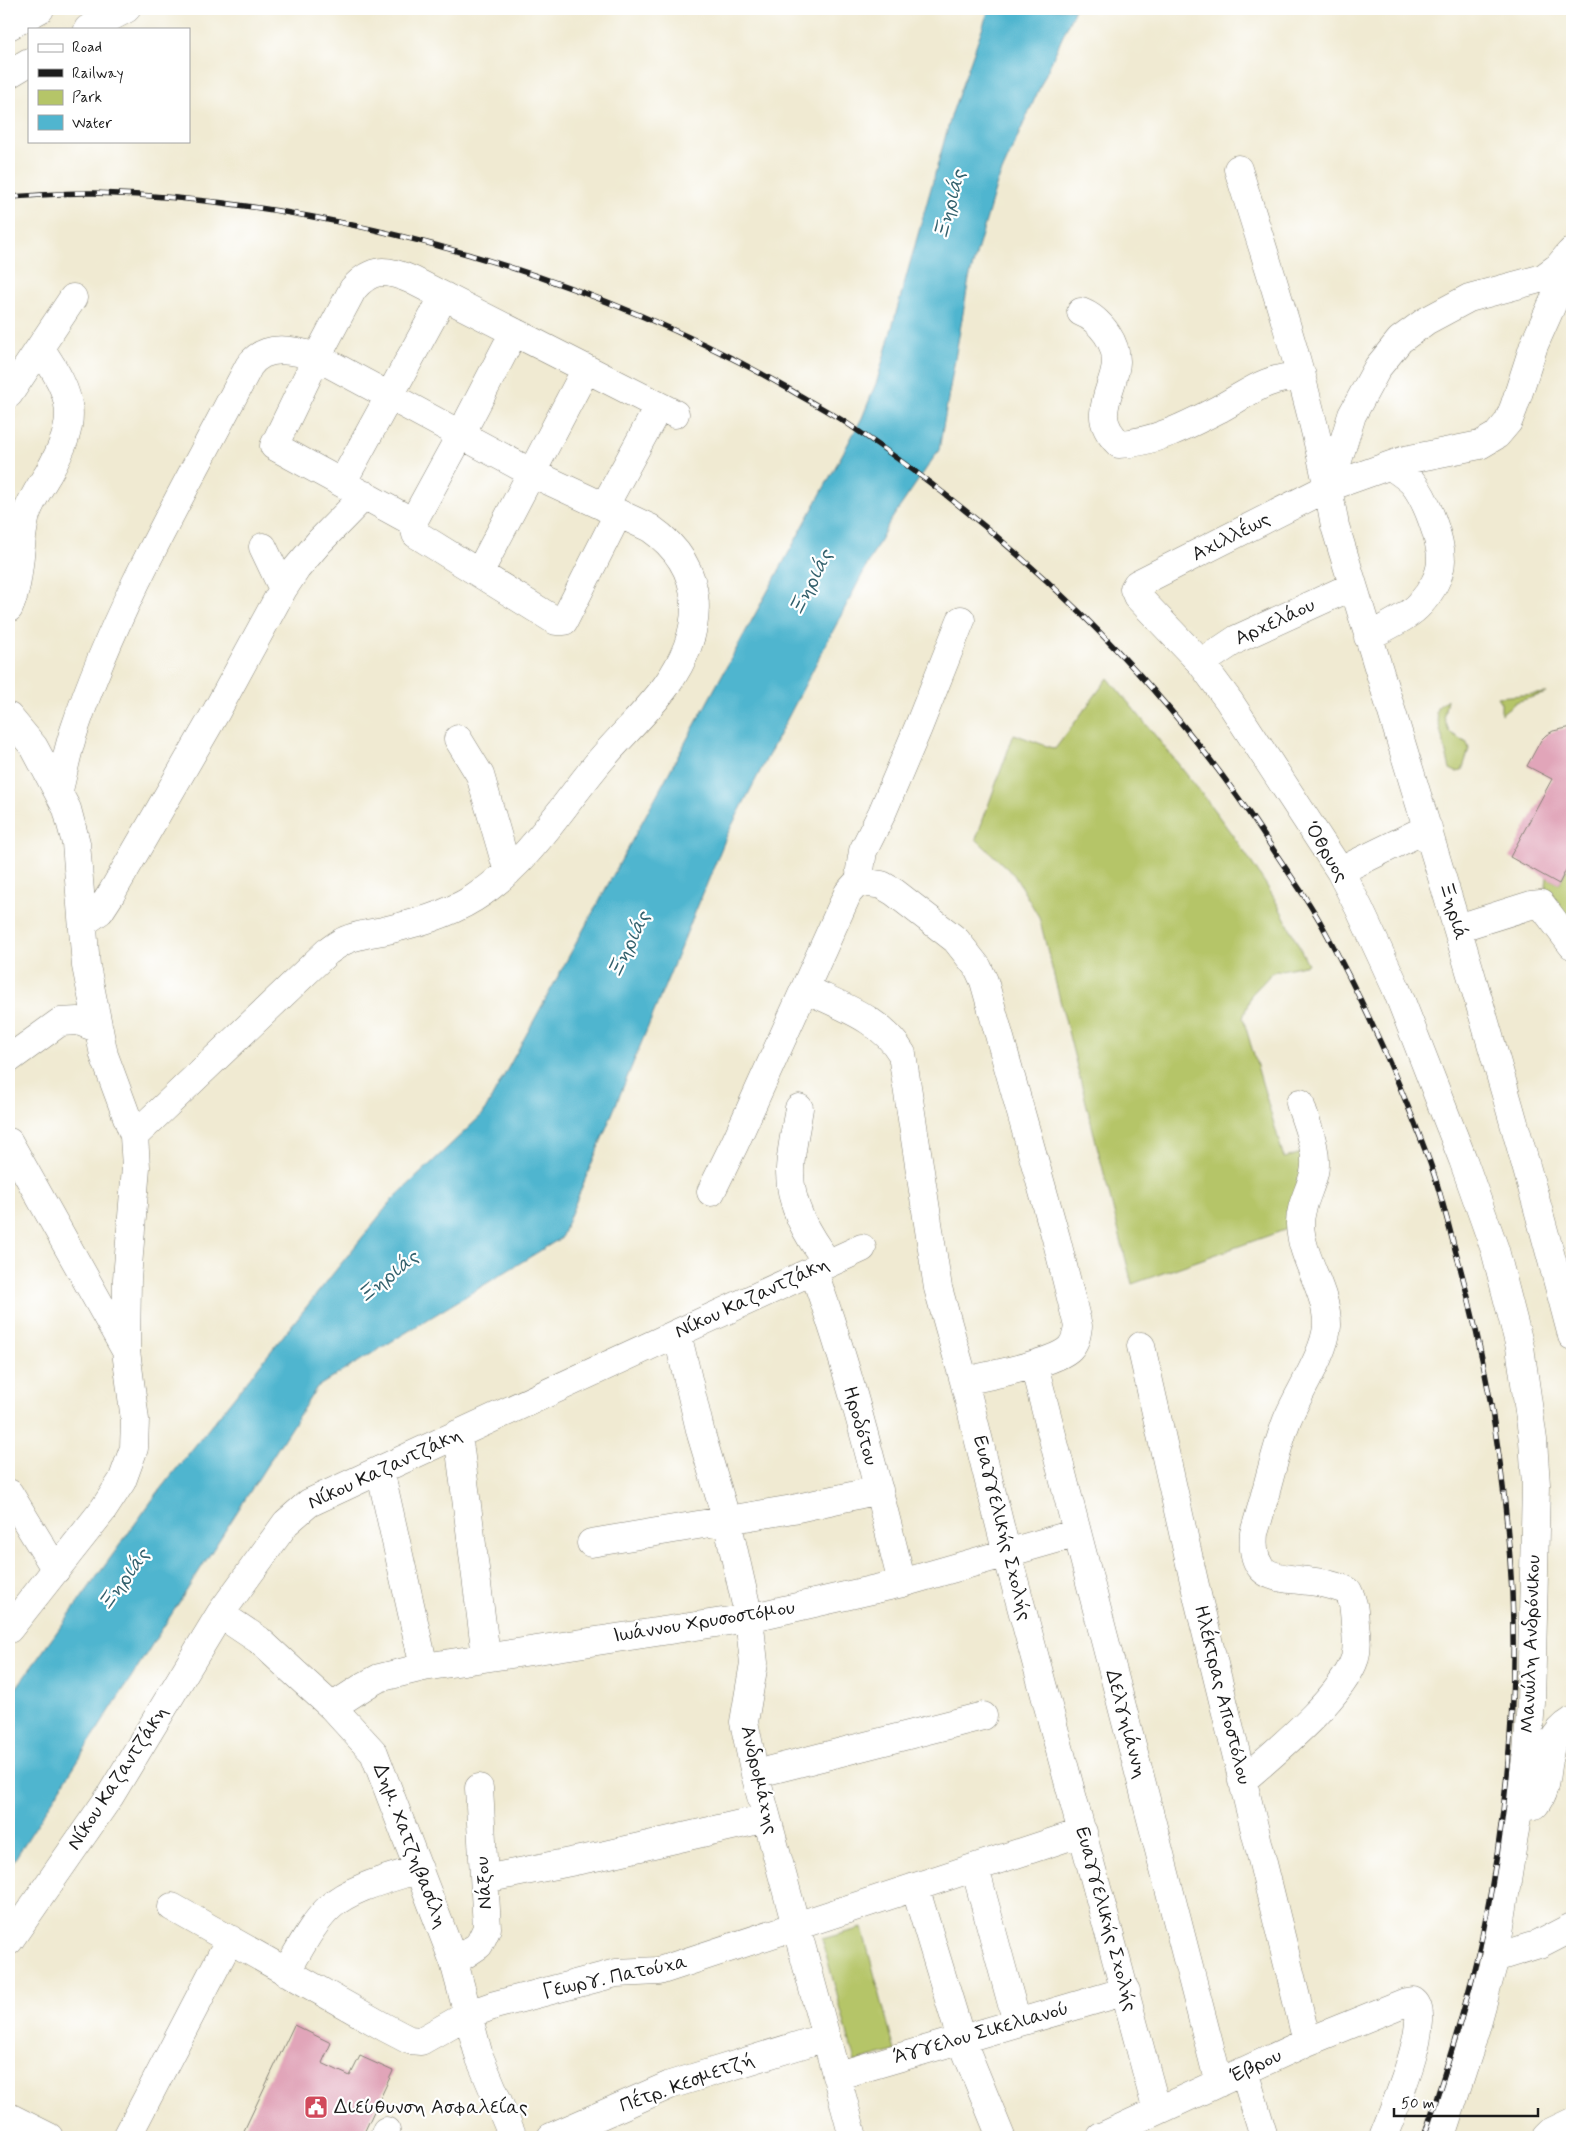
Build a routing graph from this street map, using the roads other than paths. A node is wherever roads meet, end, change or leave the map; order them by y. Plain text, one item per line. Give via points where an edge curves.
1 (40, 9) edge
2 (126, 9) edge
3 (9, 26) edge
4 (90, 28) edge
5 (28, 63) edge
6 (9, 74) edge
7 (1238, 169) dead end
8 (1572, 250) edge
9 (444, 296) junction
10 (74, 298) dead end
11 (1081, 312) dead end
12 (514, 332) junction
13 (40, 348) junction
14 (317, 357) junction
15 (586, 369) junction
16 (1302, 376) junction
17 (9, 394) edge
18 (389, 396) junction
19 (461, 434) junction
20 (1391, 466) junction
21 (532, 472) junction
22 (1329, 487) junction
23 (353, 489) junction
24 (611, 510) junction
25 (413, 522) junction
26 (263, 547) dead end
27 (479, 573) junction
28 (1353, 586) junction
29 (283, 589) junction
30 (1134, 589) joint
31 (9, 608) edge
32 (960, 620) dead end
33 (1368, 637) junction
34 (1201, 663) junction
35 (9, 717) edge
36 (458, 739) dead end
37 (58, 790) junction
38 (1428, 828) junction
39 (508, 872) junction
40 (1340, 872) junction
41 (861, 882) junction
42 (83, 923) junction
43 (1458, 928) junction
44 (1572, 945) edge
45 (806, 989) junction
46 (99, 1029) junction
47 (9, 1060) edge
48 (1300, 1103) dead end
49 (798, 1108) dead end
50 (134, 1136) junction
51 (9, 1142) edge
52 (1460, 1151) joint
53 (711, 1192) dead end
54 (862, 1248) dead end
55 (821, 1266) junction
56 (677, 1333) junction
57 (1572, 1336) edge
58 (1141, 1346) dead end
59 (126, 1351) junction
60 (1034, 1365) junction
61 (964, 1381) junction
62 (458, 1434) junction
63 (380, 1470) junction
64 (879, 1490) junction
65 (9, 1493) edge
66 (727, 1521) junction
67 (1077, 1533) junction
68 (591, 1543) dead end
69 (1007, 1554) junction
70 (56, 1570) junction
71 (902, 1583) junction
72 (220, 1614) junction
73 (749, 1618) junction
74 (9, 1629) edge
75 (486, 1656) junction
76 (424, 1667) junction
77 (332, 1707) junction
78 (983, 1716) dead end
79 (1572, 1721) edge
80 (755, 1774) junction
81 (1242, 1781) junction
82 (479, 1788) dead end
83 (1518, 1808) junction
84 (767, 1818) junction
85 (1083, 1832) junction
86 (975, 1868) junction
87 (419, 1869) junction
88 (484, 1879) junction
89 (915, 1887) junction
90 (172, 1907) dead end
91 (1572, 1927) edge
92 (795, 1928) junction
93 (230, 1939) junction
94 (9, 1941) edge
95 (1495, 1958) junction
96 (454, 1962) junction
97 (286, 1972) junction
98 (1126, 1991) junction
99 (467, 2015) junction
100 (1017, 2023) junction
101 (826, 2037) junction
102 (961, 2039) junction
103 (1307, 2042) junction
104 (1244, 2071) junction
105 (836, 2076) junction
106 (1219, 2083) junction
107 (1157, 2111) junction
108 (9, 2117) edge
109 (1572, 2122) edge
110 (1129, 2131) edge
111 (49, 2137) edge
112 (127, 2137) edge
113 (512, 2137) edge
114 (551, 2137) edge
115 (853, 2137) edge
116 (1001, 2137) edge
117 (1101, 2137) edge
118 (1264, 2137) edge
119 (1383, 2137) edge
120 (1441, 2137) edge
121 (1546, 2137) edge

1 - 3 street
2 - 4 street
5 - 6 street
7 - 16 street, Ξηριά
8 - 20 street, Αχιλλέως via 1567,271 1534,345 1514,407 1500,432 1480,445 1405,460
8 - 22 street via 1558,267 1543,278 1469,298 1426,321 1400,340 1378,367 1352,416
9 - 12 street
9 - 14 street via 394,272 370,274 353,289
9 - 18 street
10 - 13 street
11 - 16 street via 1102,326 1115,346 1116,362 1104,414 1106,428 1119,444 1158,437 1221,408 1265,382
12 - 15 street
12 - 19 street
13 - 17 street
13 - 31 street via 64,385 68,425 61,450 28,508 16,591
14 - 18 street
14 - 23 street via 274,446
14 - 37 street via 277,350 259,356 250,366 131,593 75,729
15 - 21 street
15 - 24 street via 667,410
16 - 22 street, Ξηριά
18 - 19 street
18 - 23 street
19 - 21 street
19 - 25 street
20 - 22 street, Αχιλλέως
20 - 33 street via 1417,489 1426,506 1441,560 1439,574 1419,606
21 - 24 street
21 - 27 street
22 - 28 street, Ξηριά via 1335,526
22 - 30 street, Αχιλλέως via 1137,584
23 - 25 street
23 - 29 street via 320,541
24 - 27 street via 564,621 556,621
24 - 39 street via 650,528 677,551 690,575 696,620 687,650 666,686 594,768 545,833
25 - 27 street via 416,534
26 - 29 street
28 - 33 street, Ξηριά
28 - 34 street, Αρχελάου via 1237,639
29 - 42 street via 111,894 100,911
30 - 34 street, Όθρυος
32 - 41 street via 918,728 863,851
33 - 38 street, Ξηριά
34 - 40 street, Όθρυος
35 - 37 street via 34,747
36 - 39 street via 480,775
37 - 42 street via 67,808 76,843
38 - 40 street
38 - 43 street, Ξηριά
39 - 50 street via 476,897 446,914 346,940 327,952
40 - 52 street, Όθρυος via 1396,988
41 - 45 street via 848,893
41 - 60 street via 882,885 946,931 967,953 984,981 1078,1326 1070,1348
42 - 46 street via 86,966
43 - 44 street via 1541,904
43 - 57 street, Ξηριά
45 - 53 street
45 - 61 street, Ευαγγελικής Σχολής via 866,1018 896,1044 902,1054 938,1288
46 - 47 street via 78,1021 60,1022
46 - 50 street via 104,1055
48 - 81 street via 1315,1159 1300,1216 1300,1229 1322,1297 1327,1327 1325,1339 1287,1421 1254,1533 1253,1547 1260,1566 1268,1574 1348,1591 1354,1603 1358,1643 1355,1658 1339,1687
49 - 55 street, Ηροδότου via 790,1169 792,1186 802,1225
50 - 59 street via 136,1166
51 - 59 street
52 - 83 street, Μανώλη Ανδρόνικου via 1495,1250 1520,1347 1536,1467 1531,1703
54 - 55 street, Νίκου Καζαντζάκη
55 - 56 street, Νίκου Καζαντζάκη
55 - 64 street, Ηροδότου via 826,1305
56 - 62 street, Νίκου Καζαντζάκη
56 - 66 street, Ανδρομάχης via 701,1434
58 - 81 street, Ηλέκτρας Αποστόλου
59 - 70 street via 135,1427 131,1459 112,1498
60 - 61 street
60 - 67 street, Δελγηιάννη
61 - 69 street, Ευαγγελικής Σχολής
62 - 63 street, Νίκου Καζαντζάκη
62 - 75 street
63 - 72 street, Νίκου Καζαντζάκη via 299,1510
63 - 76 street
64 - 66 street
64 - 71 street, Ηροδότου
65 - 70 street
66 - 68 street
66 - 73 street, Ανδρομάχης
67 - 69 street, Ιωάννου Χρυσοστόμου
67 - 106 street, Δελγηιάννη
69 - 71 street, Ιωάννου Χρυσοστόμου
69 - 85 street, Ευαγγελικής Σχολής
70 - 74 street
71 - 73 street, Ιωάννου Χρυσοστόμου
72 - 77 street, Δημ. Χατζηβασίλη via 258,1640
72 - 94 street, Νίκου Καζαντζάκη via 110,1796
73 - 75 street, Ιωάννου Χρυσοστόμου
73 - 80 street, Ανδρομάχης via 754,1662 744,1722
75 - 76 street, Ιωάννου Χρυσοστόμου
76 - 77 street, Ιωάννου Χρυσοστόμου via 380,1678
77 - 87 street, Δημ. Χατζηβασίλη via 377,1757
78 - 80 street
79 - 83 street via 1560,1731 1551,1747 1541,1798 1535,1805
80 - 84 street, Ανδρομάχης
81 - 103 street, Ηλέκτρας Αποστόλου
82 - 88 street, Νάξου
83 - 95 street, Μανώλη Ανδρόνικου
84 - 88 street via 605,1856
84 - 92 street, Ανδρομάχης
85 - 86 street, Γεωργ. Πατούχα
85 - 98 street, Ευαγγελικής Σχολής
86 - 89 street, Γεωργ. Πατούχα
86 - 100 street
87 - 96 street, Δημ. Χατζηβασίλη
87 - 97 street via 355,1892 332,1905 322,1915
88 - 96 street, Νάξου via 485,1935 475,1948
89 - 92 street, Γεωργ. Πατούχα
89 - 102 street
90 - 93 street, Γεωργ. Πατούχα
91 - 95 street via 1539,1944
92 - 99 street, Γεωργ. Πατούχα via 659,1971 616,1972
92 - 101 street, Ανδρομάχης
93 - 97 street, Γεωργ. Πατούχα
93 - 112 street
95 - 120 street, Μανώλη Ανδρόνικου
96 - 99 street, Δημ. Χατζηβασίλη
97 - 99 street, Γεωργ. Πατούχα via 409,2040 425,2039
98 - 100 street, Άγγελου Σικελιανού
98 - 107 street, Ευαγγελικής Σχολής
99 - 113 street, Δημ. Χατζηβασίλη via 479,2056
100 - 102 street, Άγγελου Σικελιανού
101 - 105 street, Ανδρομάχης
101 - 114 street, Πέτρ. Κεσμετζή via 670,2085
102 - 105 street, Άγγελου Σικελιανού
102 - 116 street
103 - 104 street, Έβρου
103 - 119 street, Έβρου via 1406,2002 1418,2006 1420,2014 1415,2044
104 - 106 street, Έβρου
104 - 118 street
105 - 115 street, Ανδρομάχης
106 - 107 street, Έβρου
107 - 110 street, Έβρου
108 - 111 street
109 - 121 street
110 - 117 street, Έβρου

